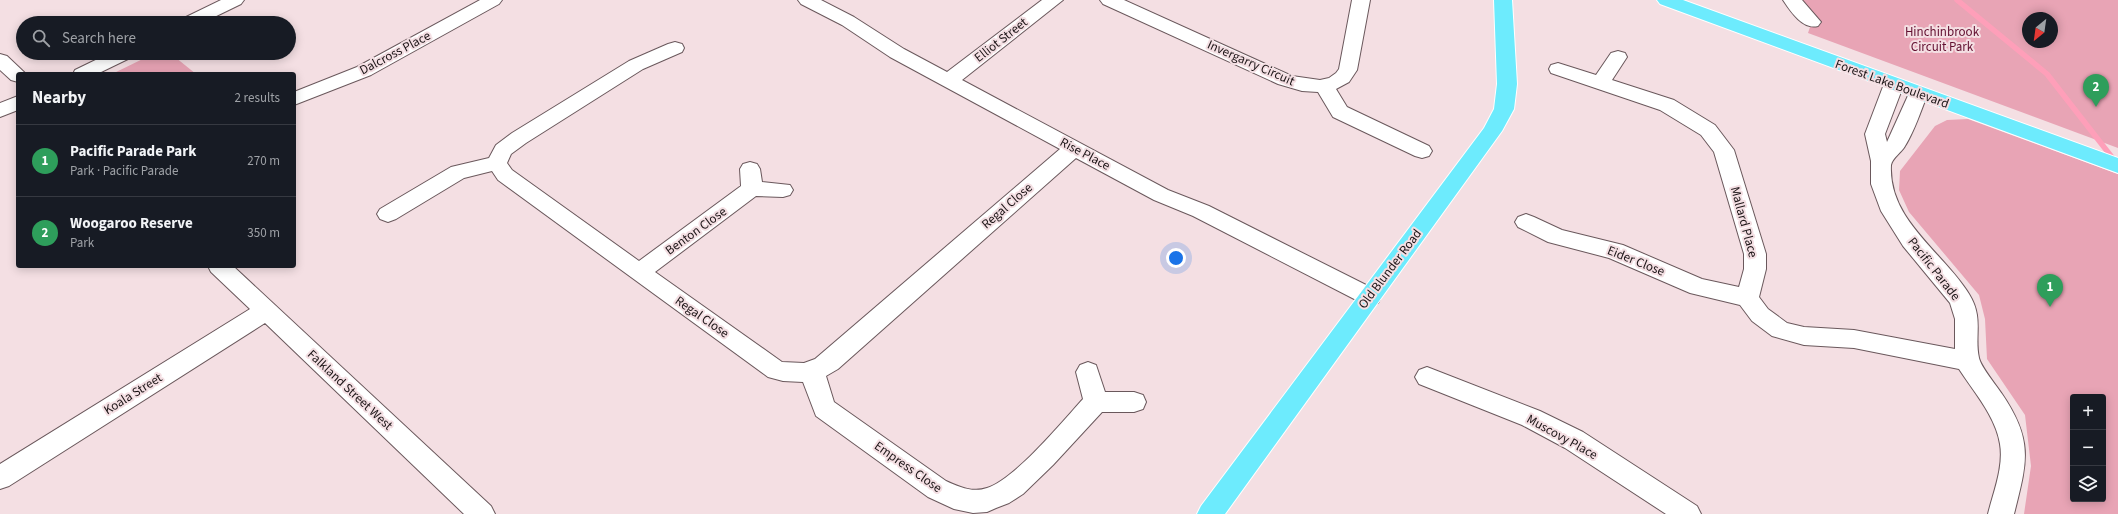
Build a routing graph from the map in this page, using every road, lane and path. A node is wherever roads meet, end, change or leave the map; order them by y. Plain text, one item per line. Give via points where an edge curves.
1 (235, 0) edge
2 (494, 0) edge
3 (806, 0) edge
4 (1054, 0) edge
5 (1109, 0) edge
6 (1361, 0) edge
7 (1666, 0) edge
8 (1792, 0) edge
9 (1504, 1) edge
10 (202, 16) edge
11 (1812, 22) dead end
12 (675, 48) dead end
13 (1618, 57) dead end
14 (0, 60) edge
15 (111, 60) edge
16 (1558, 69) dead end
17 (86, 72) edge
18 (16, 74) edge
19 (948, 81) junction
20 (1600, 83) junction
21 (1894, 84) junction
22 (1324, 86) junction
23 (1918, 93) junction
24 (296, 98) edge
25 (16, 103) edge
26 (0, 111) edge
27 (1074, 148) junction
28 (1422, 151) dead end
29 (1881, 161) junction
30 (497, 163) junction
31 (2118, 166) edge
32 (783, 190) dead end
33 (388, 214) dead end
34 (1526, 222) dead end
35 (220, 268) edge
36 (639, 272) junction
37 (1370, 297) junction
38 (1747, 298) junction
39 (266, 311) junction
40 (1967, 361) junction
41 (812, 372) junction
42 (1088, 372) dead end
43 (1427, 377) dead end
44 (1096, 402) junction
45 (1134, 402) dead end
46 (0, 478) edge
47 (482, 514) edge
48 (1210, 514) edge
49 (1688, 514) edge
50 (2001, 514) edge

1 - 10 street
2 - 24 street, Dalcross Place via 364,71
3 - 19 street, Rise Place via 848,21 897,53
4 - 19 street, Elliot Street
5 - 22 street, Invergarry Circuit via 1285,80 1300,85
6 - 22 street, Invergarry Circuit via 1348,70 1338,82
7 - 21 main road, Forest Lake Boulevard
8 - 11 street
9 - 37 main road, Old Blunder Road via 1507,84 1504,109 1492,131
12 - 30 street via 636,65 519,138 503,150
13 - 20 street
14 - 18 street
15 - 17 street
16 - 20 street, Mallard Place
19 - 27 street, Rise Place
20 - 38 street, Mallard Place via 1667,105 1708,130 1724,150 1755,254 1755,269
21 - 23 main road, Forest Lake Boulevard
21 - 29 street, Pacific Parade via 1875,134
22 - 28 street via 1340,112
23 - 29 street via 1897,144
23 - 31 main road, Forest Lake Boulevard
25 - 26 street
27 - 37 street, Rise Place via 1161,195 1201,211
27 - 41 street, Regal Close via 830,362
29 - 40 street, Pacific Parade via 1881,184 1892,211 1911,240 1960,299 1967,319
30 - 33 street via 458,172
30 - 36 street, Regal Close via 505,175
32 - 36 street, Benton Close via 751,179
34 - 38 street, Eider Close via 1556,236 1615,251 1698,287
35 - 39 street, Falkland Street West
36 - 41 street, Regal Close via 776,370 788,373
37 - 48 main road, Old Blunder Road
38 - 40 street via 1760,315 1780,330 1804,336 1854,339
39 - 46 street, Koala Street
39 - 47 street, Falkland Street West
40 - 50 street via 2004,417 2013,445 2011,474
41 - 44 street, Empress Close via 826,409 936,489 953,498 972,501 988,500 1019,481
42 - 44 street
43 - 49 street, Muscovy Place via 1531,418 1574,440
44 - 45 street

